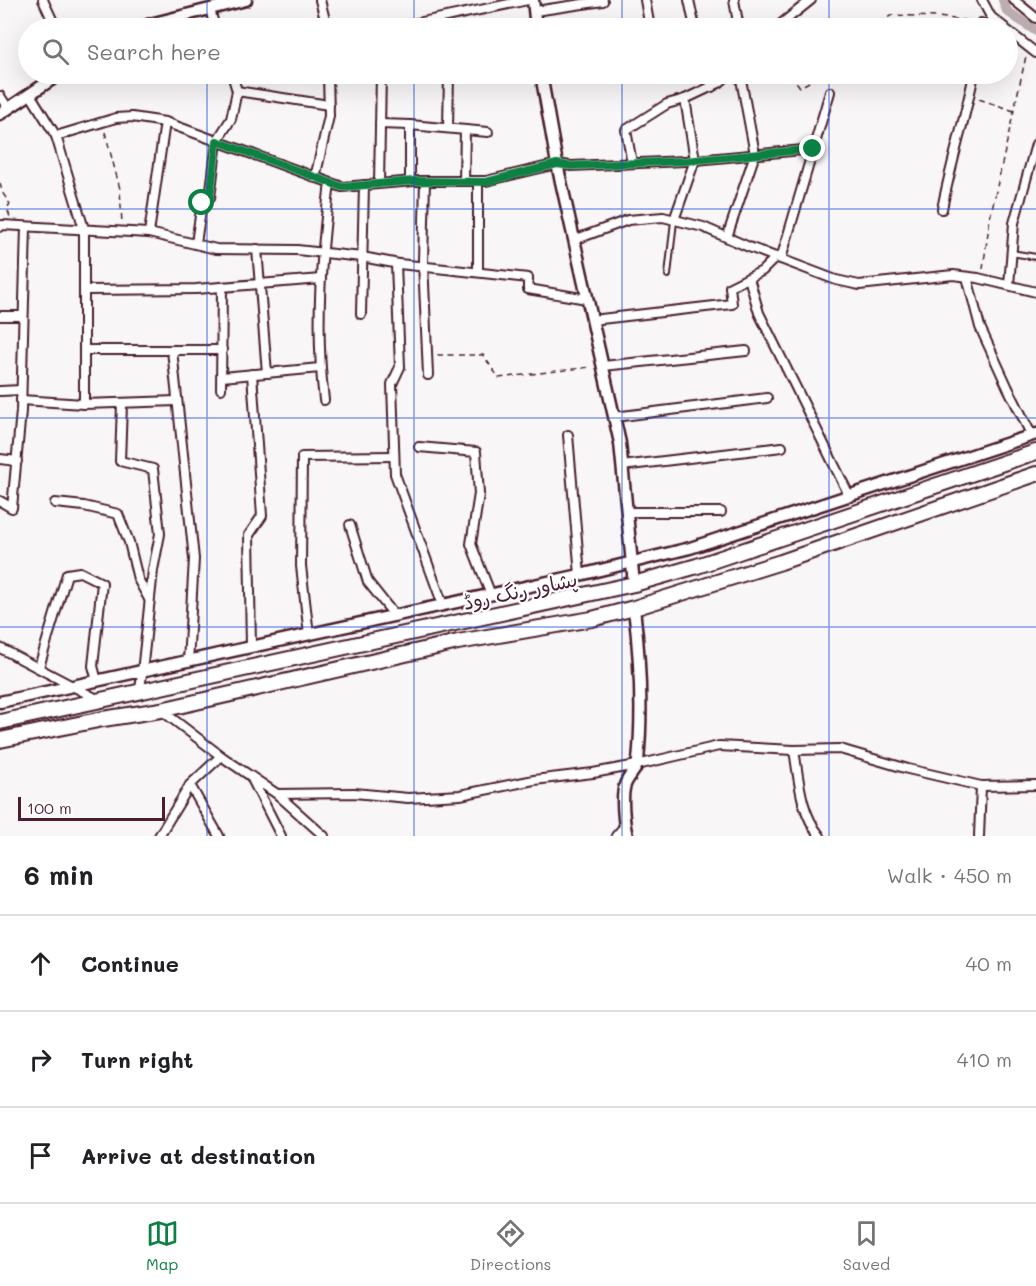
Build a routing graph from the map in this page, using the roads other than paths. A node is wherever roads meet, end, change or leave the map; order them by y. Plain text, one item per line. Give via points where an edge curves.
1 (43, 0) edge
2 (246, 0) edge
3 (320, 0) edge
4 (528, 0) edge
5 (645, 0) edge
6 (689, 0) edge
7 (734, 0) edge
8 (811, 0) edge
9 (982, 0) edge
10 (1014, 0) edge
11 (603, 1) edge
12 (534, 5) edge
13 (210, 9) junction
14 (52, 18) edge
15 (174, 18) edge
16 (212, 18) edge
17 (324, 18) edge
18 (441, 18) edge
19 (648, 18) edge
20 (693, 18) edge
21 (737, 18) edge
22 (788, 18) edge
23 (993, 18) edge
24 (1036, 18) edge
25 (1018, 40) edge
26 (1036, 53) edge
27 (45, 84) edge
28 (235, 84) edge
29 (328, 84) edge
30 (381, 84) edge
31 (449, 84) edge
32 (543, 84) edge
33 (711, 84) edge
34 (717, 84) edge
35 (742, 84) edge
36 (972, 84) edge
37 (712, 87) junction
38 (237, 91) junction
39 (830, 92) dead end
40 (30, 94) junction
41 (0, 96) edge
42 (685, 99) junction
43 (329, 105) junction
44 (4, 111) edge
45 (165, 122) junction
46 (380, 124) junction
47 (410, 124) junction
48 (448, 128) junction
49 (465, 130) junction
50 (488, 132) dead end
51 (56, 136) junction
52 (217, 141) junction
53 (1036, 144) edge
54 (813, 149) junction
55 (756, 154) junction
56 (695, 160) junction
57 (632, 163) junction
58 (557, 164) junction
59 (315, 178) junction
60 (411, 181) junction
61 (424, 181) junction
62 (464, 181) junction
63 (478, 182) junction
64 (330, 183) junction
65 (379, 183) junction
66 (364, 185) junction
67 (942, 209) dead end
68 (674, 220) junction
69 (0, 227) edge
70 (26, 227) junction
71 (84, 229) junction
72 (148, 233) junction
73 (727, 237) junction
74 (574, 240) junction
75 (196, 243) junction
76 (257, 249) junction
77 (1011, 252) junction
78 (322, 253) junction
79 (1036, 256) edge
80 (362, 257) junction
81 (779, 258) junction
82 (396, 264) junction
83 (423, 267) junction
84 (478, 272) junction
85 (668, 275) dead end
86 (968, 277) junction
87 (749, 278) junction
88 (321, 279) junction
89 (261, 285) junction
90 (1009, 285) junction
91 (222, 287) junction
92 (85, 290) junction
93 (1036, 292) edge
94 (587, 299) junction
95 (361, 314) dead end
96 (0, 316) edge
97 (23, 316) junction
98 (592, 320) junction
99 (84, 350) junction
100 (172, 350) junction
101 (222, 350) junction
102 (746, 351) dead end
103 (603, 366) junction
104 (320, 368) junction
105 (267, 373) junction
106 (252, 374) junction
107 (428, 375) dead end
108 (222, 377) junction
109 (221, 389) dead end
110 (21, 390) junction
111 (0, 391) edge
112 (767, 398) dead end
113 (21, 400) junction
114 (324, 400) dead end
115 (177, 401) junction
116 (84, 404) junction
117 (122, 404) junction
118 (614, 417) junction
119 (568, 435) dead end
120 (1034, 435) edge
121 (419, 447) dead end
122 (782, 447) dead end
123 (1036, 452) edge
124 (394, 456) junction
125 (0, 459) edge
126 (17, 461) junction
127 (622, 466) junction
128 (1036, 474) edge
129 (850, 497) junction
130 (0, 501) edge
131 (55, 503) dead end
132 (628, 512) junction
133 (721, 512) dead end
134 (350, 525) dead end
135 (633, 563) junction
136 (580, 575) junction
137 (634, 584) junction
138 (491, 595) junction
139 (149, 599) junction
140 (443, 605) junction
141 (634, 608) junction
142 (395, 616) junction
143 (309, 634) junction
144 (251, 646) junction
145 (0, 648) edge
146 (188, 662) junction
147 (39, 667) junction
148 (141, 672) junction
149 (97, 681) junction
150 (75, 686) junction
151 (140, 691) junction
152 (99, 700) junction
153 (0, 702) edge
154 (160, 710) junction
155 (0, 722) edge
156 (0, 740) edge
157 (794, 750) junction
158 (221, 756) junction
159 (637, 765) junction
160 (250, 776) junction
161 (190, 785) junction
162 (1036, 785) edge
163 (981, 786) junction
164 (277, 794) junction
165 (626, 831) edge
166 (161, 835) edge
167 (219, 836) edge
168 (281, 836) edge
169 (324, 836) edge
170 (616, 836) edge
171 (820, 836) edge
172 (979, 836) edge

1 - 14 street
2 - 13 street
3 - 17 street
4 - 18 street
5 - 19 street
6 - 20 street
7 - 21 street
8 - 22 street
9 - 23 street
10 - 24 street
11 - 12 street
13 - 15 street
13 - 16 street
25 - 26 street
27 - 40 street
28 - 38 street
29 - 43 street
30 - 46 street
31 - 48 street
32 - 58 street
33 - 37 street
34 - 37 street
35 - 55 street
36 - 67 street
37 - 42 street
38 - 43 street
38 - 52 street via 231,119
39 - 54 street
40 - 44 street
40 - 51 street
41 - 44 street
42 - 56 street
42 - 57 street via 667,104 626,130
43 - 59 street
45 - 51 street via 116,118
45 - 52 street
45 - 72 street
46 - 47 street
46 - 65 street
47 - 48 street
47 - 60 street
48 - 49 street
49 - 50 street
49 - 62 street
51 - 71 street
52 - 59 street
52 - 75 street via 210,198 202,203
53 - 77 street via 1019,202
54 - 55 street
54 - 81 street
55 - 56 street
55 - 73 street
56 - 57 street
56 - 68 street
57 - 58 street
58 - 63 street
58 - 74 street
59 - 64 street
60 - 61 street
60 - 65 street
61 - 62 street
61 - 83 street
62 - 63 street
63 - 84 street
64 - 66 street via 342,187
64 - 78 street
65 - 66 street
66 - 80 street
68 - 73 street via 703,226
68 - 74 street via 628,220
68 - 85 lane
69 - 70 street
70 - 71 street
70 - 97 street
71 - 72 street
71 - 92 street
72 - 75 street
73 - 81 street
74 - 94 street
75 - 76 street via 216,249
76 - 78 street
76 - 89 street
77 - 79 lane
77 - 90 street
78 - 80 street
78 - 88 street
80 - 82 street
80 - 95 street
81 - 86 street via 859,285 953,275
81 - 87 street
82 - 83 street
82 - 124 street via 400,367 392,384
83 - 84 street
83 - 107 street
84 - 94 street via 528,278 528,290
86 - 90 street
86 - 120 street via 980,327
87 - 98 street via 729,287 732,304
87 - 129 street via 759,313
88 - 89 street
88 - 104 street
89 - 91 street
89 - 105 street
90 - 93 street
91 - 92 street
91 - 101 street
92 - 99 street
94 - 98 street
96 - 97 street
97 - 110 street
98 - 103 street
99 - 100 street
99 - 116 street
100 - 101 street
100 - 115 street
101 - 108 street
102 - 103 street
103 - 118 street
104 - 105 street
104 - 114 street
105 - 106 street
106 - 108 street
106 - 144 street via 261,516 249,535
108 - 109 street
110 - 111 street
110 - 113 street
112 - 118 street
113 - 116 street
113 - 126 street
115 - 117 street
115 - 146 street via 194,559
116 - 117 street
117 - 139 street via 120,461 153,469 159,534
118 - 127 street
119 - 136 street
120 - 129 street
121 - 138 street via 476,452 479,494 471,544
122 - 127 street
123 - 137 highway, پشاور رنگ روڈ
124 - 140 street via 395,474
124 - 143 street via 302,457 301,566
125 - 126 street
126 - 130 street via 12,508
127 - 132 street
128 - 141 highway, پشاور رنگ روڈ
129 - 135 street
131 - 139 street via 118,514 138,579
132 - 133 street
132 - 135 street
134 - 142 street via 368,582
135 - 136 street
135 - 137 street
136 - 138 street
137 - 151 highway, پشاور رنگ روڈ
138 - 140 street
139 - 148 street
140 - 142 street
141 - 154 highway, پشاور رنگ روڈ via 458,642
141 - 159 street via 641,704
142 - 143 street
143 - 144 street
144 - 146 street
145 - 147 street
146 - 148 street
147 - 149 street via 67,574 81,572 102,583 93,666
147 - 150 street
148 - 149 street
148 - 151 street
149 - 150 street
150 - 152 street
150 - 153 street
151 - 152 highway, پشاور رنگ روڈ
152 - 155 highway, پشاور رنگ روڈ
154 - 156 highway, پشاور رنگ روڈ
154 - 158 street
157 - 159 street via 719,746
157 - 163 street via 840,749
157 - 171 street via 805,811
158 - 160 street
158 - 161 street
159 - 164 street via 460,795 408,798 354,793
159 - 165 street via 624,786
160 - 164 street
160 - 168 street
161 - 166 street
161 - 167 street
162 - 163 street
163 - 172 street
164 - 169 street
165 - 170 street

